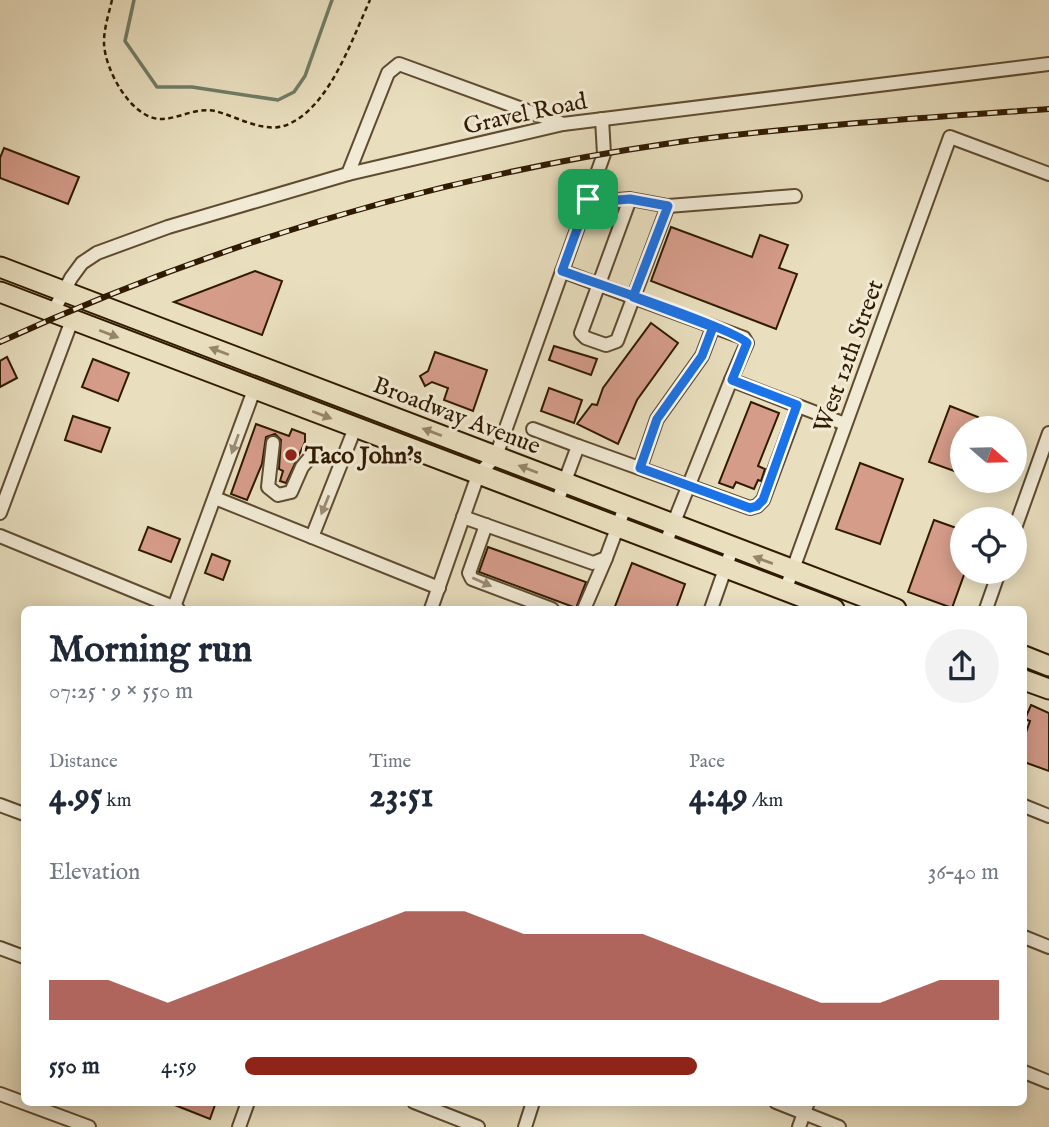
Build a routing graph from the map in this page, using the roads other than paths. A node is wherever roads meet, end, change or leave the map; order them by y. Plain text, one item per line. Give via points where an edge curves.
1 (1049, 64) edge
2 (602, 119) junction
3 (563, 124) junction
4 (348, 174) junction
5 (1049, 174) edge
6 (795, 197) dead end
7 (588, 199) junction
8 (630, 199) junction
9 (668, 206) junction
10 (0, 267) edge
11 (562, 271) junction
12 (598, 284) junction
13 (64, 291) junction
14 (0, 292) edge
15 (633, 297) junction
16 (53, 312) junction
17 (72, 320) junction
18 (713, 327) junction
19 (732, 380) junction
20 (254, 390) junction
21 (797, 405) junction
22 (845, 424) junction
23 (355, 428) junction
24 (533, 429) dead end
25 (1049, 433) edge
26 (273, 443) dead end
27 (578, 446) junction
28 (313, 454) dead end
29 (496, 456) junction
30 (640, 468) junction
31 (478, 475) junction
32 (564, 483) junction
33 (689, 485) junction
34 (215, 498) junction
35 (556, 505) junction
36 (625, 507) junction
37 (1023, 507) edge
38 (0, 513) edge
39 (463, 517) junction
40 (486, 525) junction
41 (673, 526) junction
42 (617, 528) junction
43 (0, 536) edge
44 (312, 537) junction
45 (664, 547) junction
46 (732, 549) junction
47 (606, 558) junction
48 (725, 570) junction
49 (792, 571) junction
50 (995, 584) edge
51 (439, 588) junction
52 (785, 591) junction
53 (171, 606) edge
54 (177, 606) edge
55 (432, 606) edge
56 (544, 606) edge
57 (585, 606) edge
58 (711, 606) edge
59 (826, 606) edge
60 (888, 606) edge
61 (987, 606) edge
62 (1027, 657) edge
63 (1049, 666) edge
64 (1027, 681) edge
65 (1049, 689) edge
66 (0, 805) edge
67 (1027, 807) edge
68 (21, 813) edge
69 (1049, 816) edge
70 (1027, 938) edge
71 (1049, 947) edge
72 (0, 948) edge
73 (21, 956) edge
74 (1027, 1073) edge
75 (1049, 1082) edge
76 (0, 1094) edge
77 (21, 1102) edge
78 (32, 1106) edge
79 (247, 1106) edge
80 (424, 1106) edge
81 (532, 1106) edge
82 (806, 1108) edge
83 (89, 1127) edge
84 (239, 1127) edge
85 (478, 1127) edge
86 (525, 1127) edge
87 (799, 1127) edge
88 (839, 1127) edge

1 - 2 street, Gravel Road
2 - 3 street, Gravel Road
2 - 7 street via 604,154
3 - 4 street, Gravel Road
3 - 4 street via 399,64 388,73
4 - 13 street, Gravel Road via 114,245 82,263
5 - 22 street, West 12th Street via 950,137
6 - 9 street
7 - 8 street
7 - 11 street
8 - 9 street
8 - 12 street
9 - 15 street
10 - 13 highway, Broadway Avenue
11 - 12 street
11 - 29 street
12 - 15 street
12 - 15 street via 581,333 586,338 606,345 617,341
13 - 16 street, Gravel Road
29 -> 13 highway, Broadway Avenue
14 - 16 highway, Broadway Avenue
15 - 18 street
16 - 17 highway, Broadway Avenue
17 -> 20 highway, Broadway Avenue
17 - 38 street
18 - 19 street via 747,343
18 - 30 street via 702,356 657,419
19 - 21 street
19 - 33 street
20 -> 23 highway, Broadway Avenue
20 -> 34 street
21 - 22 street
21 - 33 street via 757,506 750,508
22 - 49 street, West 12th Street
23 - 31 highway, Broadway Avenue
23 -> 44 street
24 - 27 street
25 - 37 street
26 - 28 street via 266,481 278,495 290,492
27 - 30 street
27 - 32 street
29 - 31 street
32 -> 29 highway, Broadway Avenue
30 - 33 street
31 - 35 highway, Broadway Avenue
31 - 39 street
32 - 35 street
32 - 36 highway, Broadway Avenue
33 - 41 street
34 - 44 street
34 - 54 street
35 - 42 highway, Broadway Avenue
36 - 41 highway, Broadway Avenue
36 - 42 street
39 - 40 street
39 - 51 street
40 - 47 street via 593,563
40 -> 56 street via 469,573 472,579
41 - 45 street
41 - 46 highway, Broadway Avenue
42 - 45 highway, Broadway Avenue
42 - 47 street
43 - 53 street
44 - 51 street
45 - 48 highway, Broadway Avenue
46 - 48 street
49 -> 46 highway, Broadway Avenue
47 - 57 street
48 - 52 highway, Broadway Avenue
48 - 58 street
49 - 52 street, West 12th Street
49 - 60 highway, Broadway Avenue
50 - 61 street
51 - 55 street
52 - 59 highway, Broadway Avenue
62 - 63 highway
64 - 65 highway
66 - 68 street
67 - 69 street
70 - 71 street
72 - 73 street
74 - 75 street
76 - 77 street
78 - 83 street
79 - 84 street
80 - 85 street
81 - 86 street
82 - 87 street
82 - 88 street

